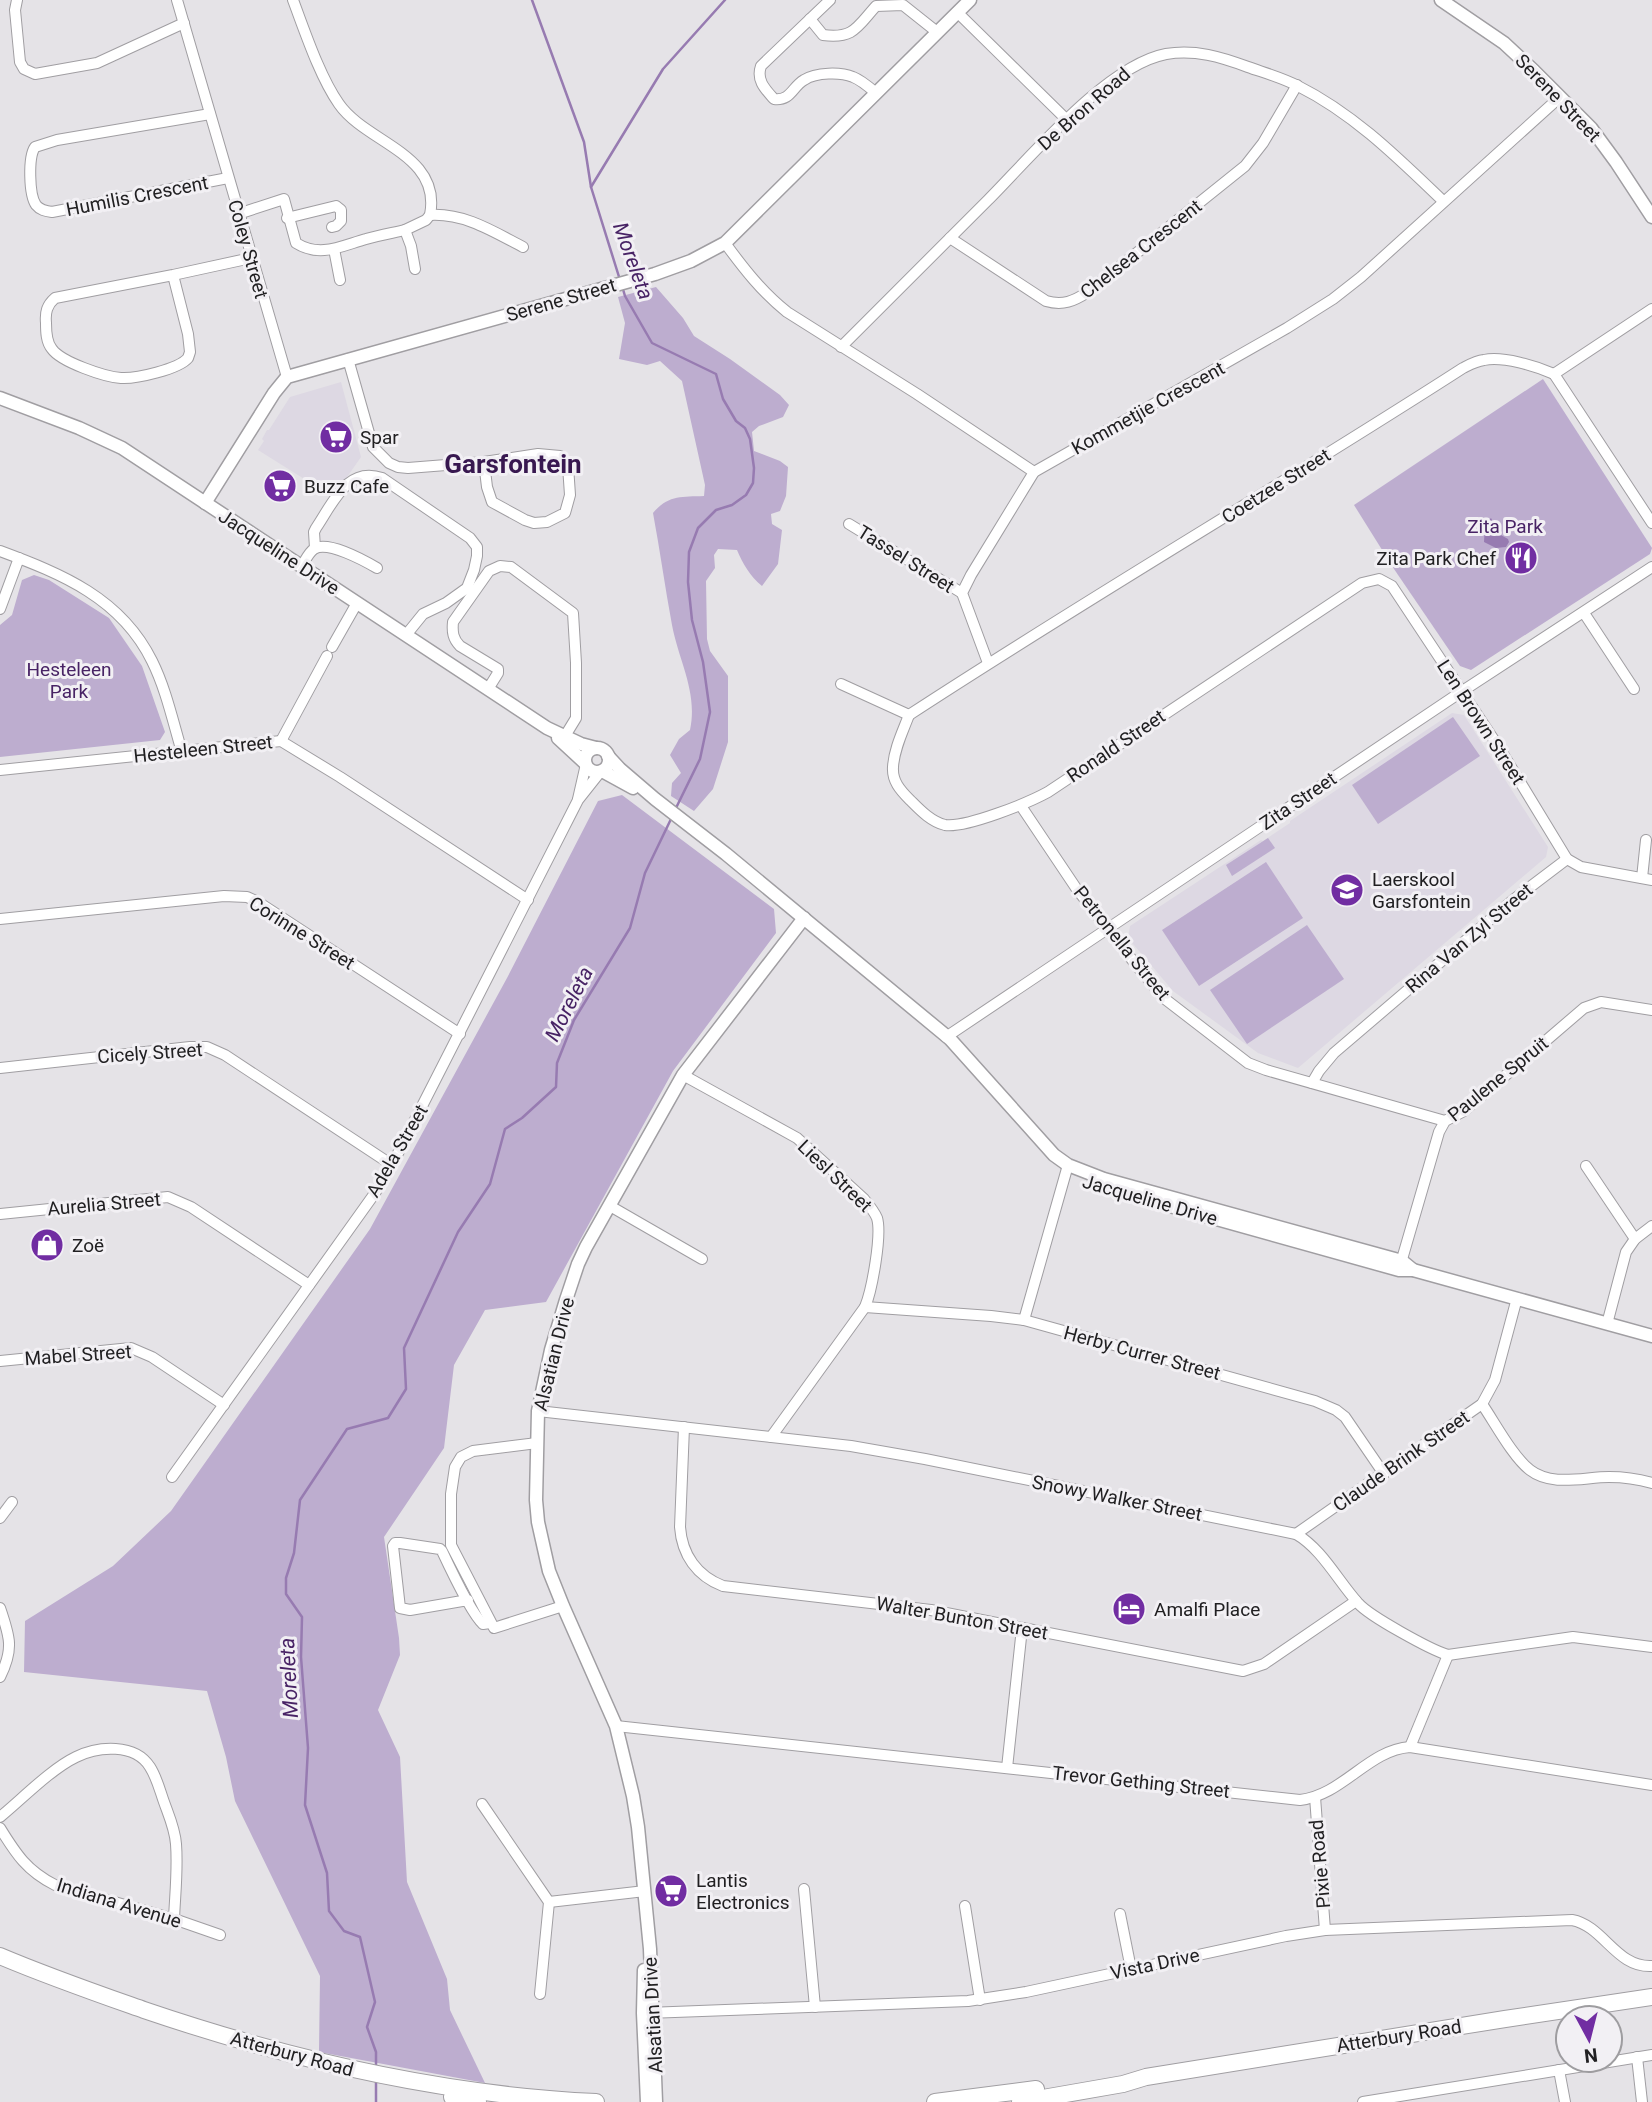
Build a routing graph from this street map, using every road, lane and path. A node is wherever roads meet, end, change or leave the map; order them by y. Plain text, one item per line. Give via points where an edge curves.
1 (17, 0) edge
2 (177, 0) edge
3 (293, 0) edge
4 (830, 0) edge
5 (970, 0) edge
6 (1441, 0) edge
7 (957, 12) junction
8 (810, 19) junction
9 (184, 23) junction
10 (937, 32) junction
11 (1297, 85) junction
12 (876, 93) junction
13 (1560, 97) junction
14 (211, 114) junction
15 (1067, 120) junction
16 (228, 178) junction
17 (1443, 201) junction
18 (238, 214) junction
19 (430, 215) junction
20 (1652, 217) edge
21 (287, 218) junction
22 (332, 227) dead end
23 (405, 230) junction
24 (950, 238) junction
25 (725, 243) junction
26 (523, 247) dead end
27 (334, 249) junction
28 (251, 258) junction
29 (415, 269) dead end
30 (173, 275) junction
31 (340, 280) dead end
32 (1652, 309) edge
33 (841, 347) junction
34 (348, 359) junction
35 (1554, 374) junction
36 (287, 377) junction
37 (0, 398) edge
38 (484, 461) junction
39 (1034, 472) junction
40 (205, 503) junction
41 (1652, 523) edge
42 (849, 524) dead end
43 (315, 548) junction
44 (0, 551) edge
45 (19, 558) junction
46 (302, 567) junction
47 (377, 568) dead end
48 (1652, 568) edge
49 (1392, 586) joint
50 (962, 593) junction
51 (356, 603) junction
52 (0, 609) edge
53 (1584, 613) junction
54 (406, 635) junction
55 (988, 663) junction
56 (841, 684) dead end
57 (488, 689) junction
58 (1634, 689) dead end
59 (1461, 692) junction
60 (909, 715) junction
61 (547, 728) junction
62 (565, 736) junction
63 (281, 741) junction
64 (596, 748) junction
65 (182, 752) junction
66 (608, 756) junction
67 (585, 763) junction
68 (0, 770) edge
69 (602, 771) junction
70 (578, 800) junction
71 (660, 803) junction
72 (1021, 806) junction
73 (1646, 840) dead end
74 (1567, 859) junction
75 (1647, 879) edge
76 (528, 900) junction
77 (804, 918) junction
78 (0, 919) edge
79 (1107, 928) junction
80 (1652, 1010) edge
81 (460, 1034) junction
82 (946, 1037) junction
83 (0, 1068) edge
84 (683, 1074) junction
85 (1312, 1083) junction
86 (1445, 1121) junction
87 (393, 1165) junction
88 (1586, 1166) dead end
89 (1067, 1169) junction
90 (610, 1206) junction
91 (0, 1214) edge
92 (1652, 1226) edge
93 (1634, 1240) junction
94 (702, 1259) dead end
95 (1400, 1266) junction
96 (309, 1285) junction
97 (1517, 1298) junction
98 (865, 1307) junction
99 (1024, 1320) junction
100 (1607, 1324) junction
101 (1652, 1336) edge
102 (0, 1361) edge
103 (1482, 1404) junction
104 (223, 1405) junction
105 (538, 1411) junction
106 (684, 1427) junction
107 (771, 1437) junction
108 (537, 1443) junction
109 (1384, 1474) junction
110 (172, 1477) dead end
111 (1652, 1483) edge
112 (12, 1502) dead end
113 (0, 1518) edge
114 (1296, 1534) junction
115 (468, 1600) junction
116 (1356, 1601) junction
117 (563, 1606) junction
118 (0, 1608) edge
119 (494, 1626) junction
120 (1022, 1628) junction
121 (1652, 1647) edge
122 (1448, 1655) junction
123 (0, 1677) edge
124 (616, 1726) junction
125 (1410, 1747) junction
126 (1007, 1768) junction
127 (1652, 1785) edge
128 (1315, 1797) junction
129 (482, 1804) dead end
130 (0, 1817) edge
131 (0, 1828) edge
132 (804, 1889) dead end
133 (645, 1891) junction
134 (549, 1902) junction
135 (965, 1906) dead end
136 (1120, 1914) dead end
137 (174, 1919) junction
138 (1325, 1930) junction
139 (220, 1935) dead end
140 (0, 1956) edge
141 (1652, 1966) edge
142 (0, 1967) edge
143 (1131, 1969) junction
144 (540, 1994) dead end
145 (1652, 1997) edge
146 (980, 2000) junction
147 (815, 2007) junction
148 (648, 2013) junction
149 (1652, 2055) edge
150 (1637, 2057) junction
151 (1624, 2059) edge
152 (1554, 2071) edge
153 (346, 2073) junction
154 (1560, 2074) edge
155 (1146, 2077) junction
156 (408, 2084) junction
157 (1652, 2085) edge
158 (1641, 2086) junction
159 (1388, 2100) edge
160 (478, 2102) edge
161 (596, 2102) edge
162 (647, 2102) edge
163 (656, 2102) edge
164 (934, 2102) edge
165 (1020, 2102) edge
166 (1363, 2102) edge
167 (1565, 2102) edge
168 (1642, 2102) edge

1 - 9 street via 20,62 35,74 97,63
2 - 9 street, Coley Street
3 - 19 street via 337,102 349,117 421,169 429,187
4 - 8 street
5 - 7 street, Serene Street
6 - 13 street, Serene Street via 1503,43
7 - 10 street, Serene Street
7 - 15 street
8 - 10 street via 823,35 845,36 876,6 903,5
8 - 12 street via 761,66 763,87 774,99 781,99 803,80 839,74 854,77
9 - 14 street, Coley Street
10 - 12 street, Serene Street
11 - 15 street, De Bron Road via 1219,57 1164,54 1119,75
11 - 17 street, De Bron Road via 1364,128
11 - 24 street, Chelsea Crescent via 1245,166 1075,300 1046,302
12 - 25 street, Serene Street
13 - 17 street, Kommetjie Crescent
13 - 20 street, Serene Street via 1600,139
14 - 16 street, Coley Street
14 - 16 street, Humilis Crescent via 35,147 30,160 34,201 52,212
15 - 24 street, De Bron Road
16 - 18 street, Coley Street
17 - 39 street, Kommetjie Crescent via 1328,303
18 - 21 street via 284,200
18 - 28 street, Coley Street
19 - 23 street
19 - 26 street via 480,224
21 - 22 street via 336,206 341,221
21 - 27 street via 296,243 309,250
23 - 27 street
23 - 29 street
24 - 33 street, De Bron Road
25 - 33 street via 768,297
25 - 34 street, Serene Street via 655,274
27 - 31 street
28 - 30 street
28 - 36 street, Coley Street
30 - 30 street via 50,302 45,314 51,349 72,362 118,378 180,365 188,358 190,346
32 - 35 street
33 - 39 street
34 - 36 street, Serene Street
34 - 38 street via 373,447 389,463 408,468
35 - 41 street
35 - 55 street, Coetzee Street via 1492,359 1463,368
36 - 40 street
37 - 40 street, Jacqueline Drive via 104,439
38 - 38 street via 490,498 496,505 534,523 552,521 565,513 570,495 568,466 560,456
39 - 50 street
40 - 46 street, Jacqueline Drive
42 - 50 street, Tassel Street
43 - 46 street
43 - 47 street via 342,552
43 - 54 street via 314,532 345,485 352,478 371,474 470,538 477,556 467,588 423,614
44 - 45 street
45 - 52 street
45 - 65 street via 76,584 126,622 156,670
46 - 51 street, Jacqueline Drive
48 - 53 street, Zita Street
49 - 59 street, Len Brown Street
49 - 72 street, Ronald Street via 1379,579 1362,583
50 - 55 street
51 - 54 street, Jacqueline Drive
51 - 63 street
53 - 58 street
53 - 59 street, Zita Street
54 - 57 street, Jacqueline Drive
55 - 60 street, Coetzee Street
56 - 60 street
57 - 61 street, Jacqueline Drive
57 - 62 street via 498,669 456,642 453,622 489,571 506,566 572,613 576,718
59 - 74 street, Len Brown Street
59 - 79 street, Zita Street
60 - 72 street, Ronald Street via 893,774 895,783 919,809 947,825
61 - 62 street, Jacqueline Drive
61 - 67 street, Jacqueline Drive
62 - 64 street, Jacqueline Drive
63 - 65 street, Hesteleen Street
63 - 76 street, Hesteleen Street
64 - 66 street
64 - 67 street
65 - 68 street, Hesteleen Street
66 - 69 street
66 - 71 street, Jacqueline Drive
67 - 69 street via 593,772
67 - 70 street, Adela Street
69 - 70 street, Adela Street
69 - 71 street, Jacqueline Drive
70 - 76 street, Adela Street
71 - 77 street, Jacqueline Drive
72 - 79 street, Petronella Street
73 - 75 street
74 - 75 street via 1581,867
74 - 85 street, Rina Van Zyl Street via 1334,1053
76 - 81 street, Adela Street
77 - 82 street, Jacqueline Drive
77 - 84 street, Alsatian Drive
78 - 81 street, Corinne Street via 247,897
79 - 82 street, Zita Street
79 - 85 street, Petronella Street via 1165,999 1225,1046 1248,1063
80 - 86 street, Paulene Spruit via 1601,1002 1584,1008 1466,1109
81 - 87 street, Adela Street
82 - 89 street, Jacqueline Drive via 1044,1158
83 - 87 street, Cicely Street via 207,1047
84 - 90 street, Alsatian Drive
84 - 98 street, Liesl Street via 797,1138 872,1209 878,1232
85 - 86 street, Petronella Street
86 - 95 street, Paulene Spruit
87 - 96 street, Adela Street
88 - 93 street
89 - 95 street, Jacqueline Drive
89 - 99 street
90 - 94 street
90 - 105 street, Alsatian Drive via 573,1277
91 - 96 street, Aurelia Street via 168,1197 191,1206
92 - 93 street
93 - 100 street via 1625,1256
95 - 97 street, Jacqueline Drive
96 - 104 street, Adela Street
97 - 100 street, Jacqueline Drive
97 - 103 street, Claude Brink Street via 1495,1380
98 - 99 street, Herby Currer Street
98 - 107 street, Liesl Street
99 - 109 street, Herby Currer Street via 1325,1404 1345,1417
100 - 101 street, Jacqueline Drive
102 - 104 street, Mabel Street via 131,1348
103 - 109 street, Claude Brink Street
103 - 111 street via 1527,1468 1537,1474 1554,1480 1624,1478
104 - 110 street, Adela Street
105 - 106 street, Snowy Walker Street
105 - 108 street, Alsatian Drive
106 - 107 street, Snowy Walker Street
106 - 120 street, Walter Bunton Street via 681,1535 692,1564 708,1579 723,1586 902,1606
107 - 114 street, Snowy Walker Street via 925,1459
108 - 117 street, Alsatian Drive via 538,1522
108 - 119 street via 473,1451 455,1467 451,1545
109 - 114 street, Claude Brink Street
112 - 113 street
114 - 116 street via 1312,1546
115 - 115 street via 401,1608 395,1543 440,1549
115 - 119 street via 483,1624
116 - 120 street, Walter Bunton Street via 1264,1664 1243,1671
116 - 122 street via 1378,1618
117 - 119 street
117 - 124 street, Alsatian Drive
118 - 123 street via 10,1643
120 - 126 street
121 - 122 street via 1573,1637
122 - 125 street
124 - 126 street, Trevor Gething Street
124 - 133 street, Alsatian Drive via 634,1796
125 - 127 street, Trevor Gething Street
125 - 128 street, Trevor Gething Street via 1389,1751
126 - 128 street, Trevor Gething Street via 1300,1800
128 - 138 street, Pixie Road
129 - 134 street
130 - 137 street via 74,1758 105,1749 137,1755 150,1766 174,1832
131 - 137 street, Indiana Avenue via 40,1878
132 - 147 street
133 - 134 street
133 - 148 street, Alsatian Drive
134 - 144 street
135 - 146 street
136 - 143 street
137 - 139 street, Indiana Avenue
138 - 141 street, Vista Drive via 1572,1920 1592,1929 1632,1964
138 - 143 street, Vista Drive
140 - 153 main road, Atterbury Road via 192,2026
142 - 153 main road, Atterbury Road via 225,2047
143 - 146 street, Vista Drive
145 - 155 main road, Atterbury Road
146 - 147 street, Vista Drive
147 - 148 street, Vista Drive
148 - 162 street, Alsatian Drive
148 - 163 street, Alsatian Drive
149 - 150 street
150 - 151 street
150 - 158 street
152 - 159 street
153 - 156 main road, Atterbury Road
154 - 167 street
155 - 164 main road, Atterbury Road
155 - 165 main road, Atterbury Road
156 - 160 main road, Atterbury Road
156 - 161 main road, Atterbury Road
157 - 158 street
158 - 168 street
159 - 166 street

